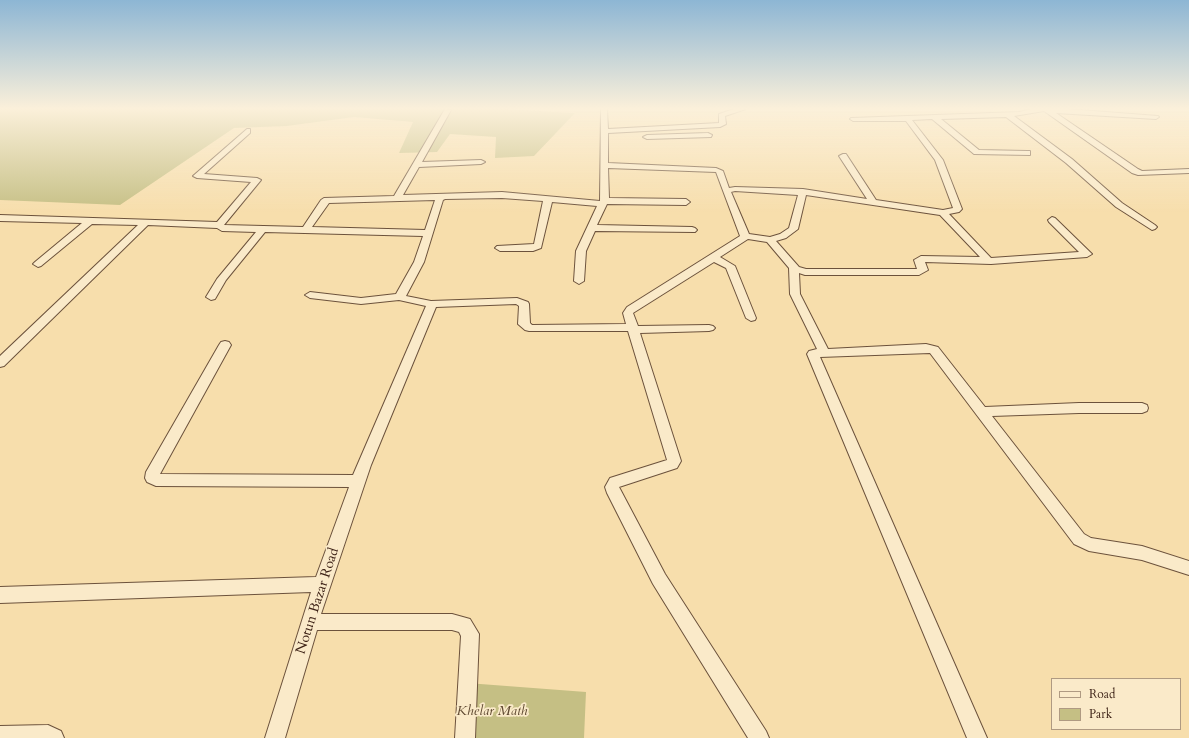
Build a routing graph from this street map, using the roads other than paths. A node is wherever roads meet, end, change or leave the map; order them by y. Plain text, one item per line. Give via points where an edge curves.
1 (233, 143) edge
2 (428, 143) edge
3 (604, 143) edge
4 (927, 143) edge
5 (966, 143) edge
6 (1046, 143) edge
7 (1097, 143) edge
8 (1027, 153) dead end
9 (843, 156) dead end
10 (481, 162) dead end
11 (416, 164) junction
12 (604, 166) junction
13 (1189, 171) edge
14 (726, 191) junction
15 (803, 192) junction
16 (440, 197) junction
17 (397, 198) junction
18 (548, 199) junction
19 (686, 202) dead end
20 (873, 202) junction
21 (604, 203) junction
22 (943, 213) junction
23 (0, 218) edge
24 (91, 220) junction
25 (1052, 220) dead end
26 (146, 222) junction
27 (219, 225) junction
28 (1152, 227) dead end
29 (591, 228) junction
30 (262, 230) junction
31 (692, 230) dead end
32 (305, 231) junction
33 (428, 233) junction
34 (745, 236) junction
35 (770, 240) junction
36 (500, 248) dead end
37 (714, 258) junction
38 (988, 260) junction
39 (38, 264) dead end
40 (794, 267) junction
41 (579, 281) dead end
42 (310, 295) dead end
43 (212, 297) dead end
44 (400, 297) junction
45 (431, 304) junction
46 (751, 318) dead end
47 (632, 328) junction
48 (709, 328) dead end
49 (225, 345) dead end
50 (824, 352) junction
51 (0, 363) edge
52 (1142, 408) dead end
53 (982, 412) junction
54 (358, 481) junction
55 (1189, 568) edge
56 (322, 584) junction
57 (0, 595) edge
58 (310, 622) junction
59 (0, 736) edge
60 (54, 738) edge
61 (275, 738) edge
62 (465, 738) edge
63 (760, 738) edge
64 (977, 738) edge

1 - 27 street via 197,176 257,180
2 - 11 street
3 - 12 street
4 - 22 street via 940,160 958,209
5 - 8 street via 977,152
6 - 28 street via 1119,205
7 - 13 street via 1135,171
9 - 20 street
10 - 11 street
11 - 17 street
12 - 14 street via 716,170 719,171
12 - 21 street
14 - 15 street via 735,189
14 - 34 street
15 - 20 street
15 - 35 street via 793,229 783,236
16 - 17 street
16 - 18 street via 502,195
16 - 33 street
17 - 32 street via 327,200
18 - 21 street
18 - 36 street via 538,246
19 - 21 street
20 - 22 street
21 - 29 street
22 - 38 street
23 - 24 street
24 - 26 street
24 - 39 street
25 - 38 street via 1087,254
26 - 27 street
26 - 51 street
27 - 30 street via 222,228
29 - 31 street
29 - 41 street via 581,251
30 - 32 street
30 - 43 street via 222,279
32 - 33 street
33 - 44 street via 419,262
34 - 35 street
34 - 37 street
35 - 40 street
37 - 46 street via 730,266
37 - 47 street via 632,309 628,317
38 - 40 street via 921,259 919,260 923,270 919,272 805,272
40 - 50 street via 796,296
42 - 44 street via 361,301
44 - 45 street
45 - 47 street via 517,301 524,304 524,324 529,328
45 - 54 street, Notun Bazar Road
47 - 48 street
47 - 63 street via 674,461 672,464 615,482 612,487 659,579
49 - 54 street via 153,472 152,478
50 - 53 street via 930,348 937,353
50 - 64 street via 813,354
52 - 53 street
53 - 55 street via 1084,543 1142,553
54 - 56 street, Notun Bazar Road
56 - 57 street
56 - 58 street, Notun Bazar Road
58 - 61 street, Notun Bazar Road
58 - 62 street via 452,622 464,625 470,634
59 - 60 street via 48,735

